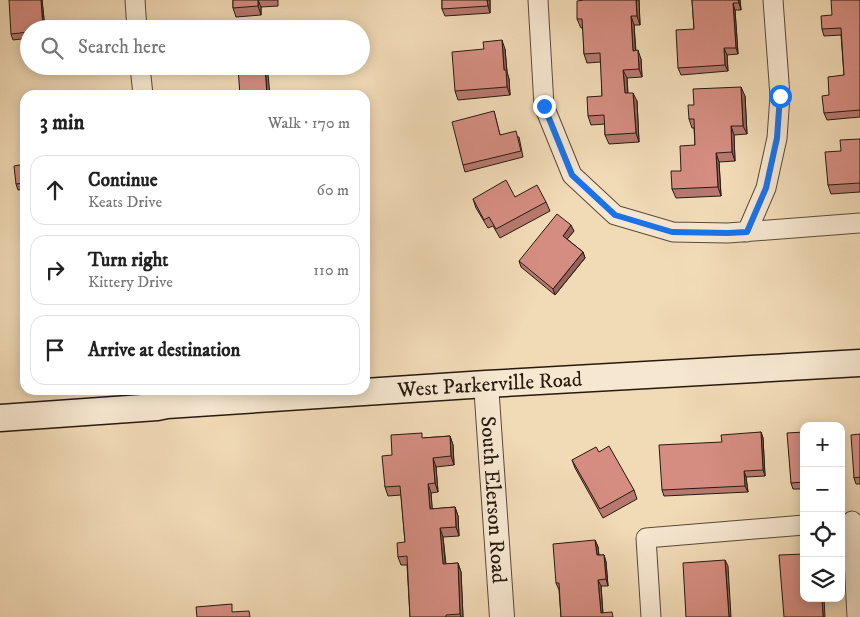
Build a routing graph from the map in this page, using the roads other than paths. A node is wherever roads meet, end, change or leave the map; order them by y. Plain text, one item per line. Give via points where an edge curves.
1 (135, 0) edge
2 (538, 0) edge
3 (773, 0) edge
4 (136, 20) edge
5 (141, 75) edge
6 (142, 90) edge
7 (860, 223) edge
8 (747, 232) junction
9 (860, 363) edge
10 (486, 384) junction
11 (370, 389) edge
12 (235, 395) edge
13 (166, 398) edge
14 (0, 418) edge
15 (851, 521) edge
16 (800, 525) edge
17 (502, 617) edge
18 (651, 617) edge
19 (857, 617) edge

1 - 4 street
2 - 8 street via 544,106 572,175 615,215 672,232
3 - 8 street via 780,96 777,138 766,188
5 - 6 street
7 - 8 street
9 - 10 main road, West Parkerville Road
10 - 11 main road, West Parkerville Road
10 - 17 street, South Elerson Road
12 - 13 main road, West Parkerville Road
13 - 14 main road, West Parkerville Road via 147,408
15 - 19 street
16 - 18 street via 646,538

